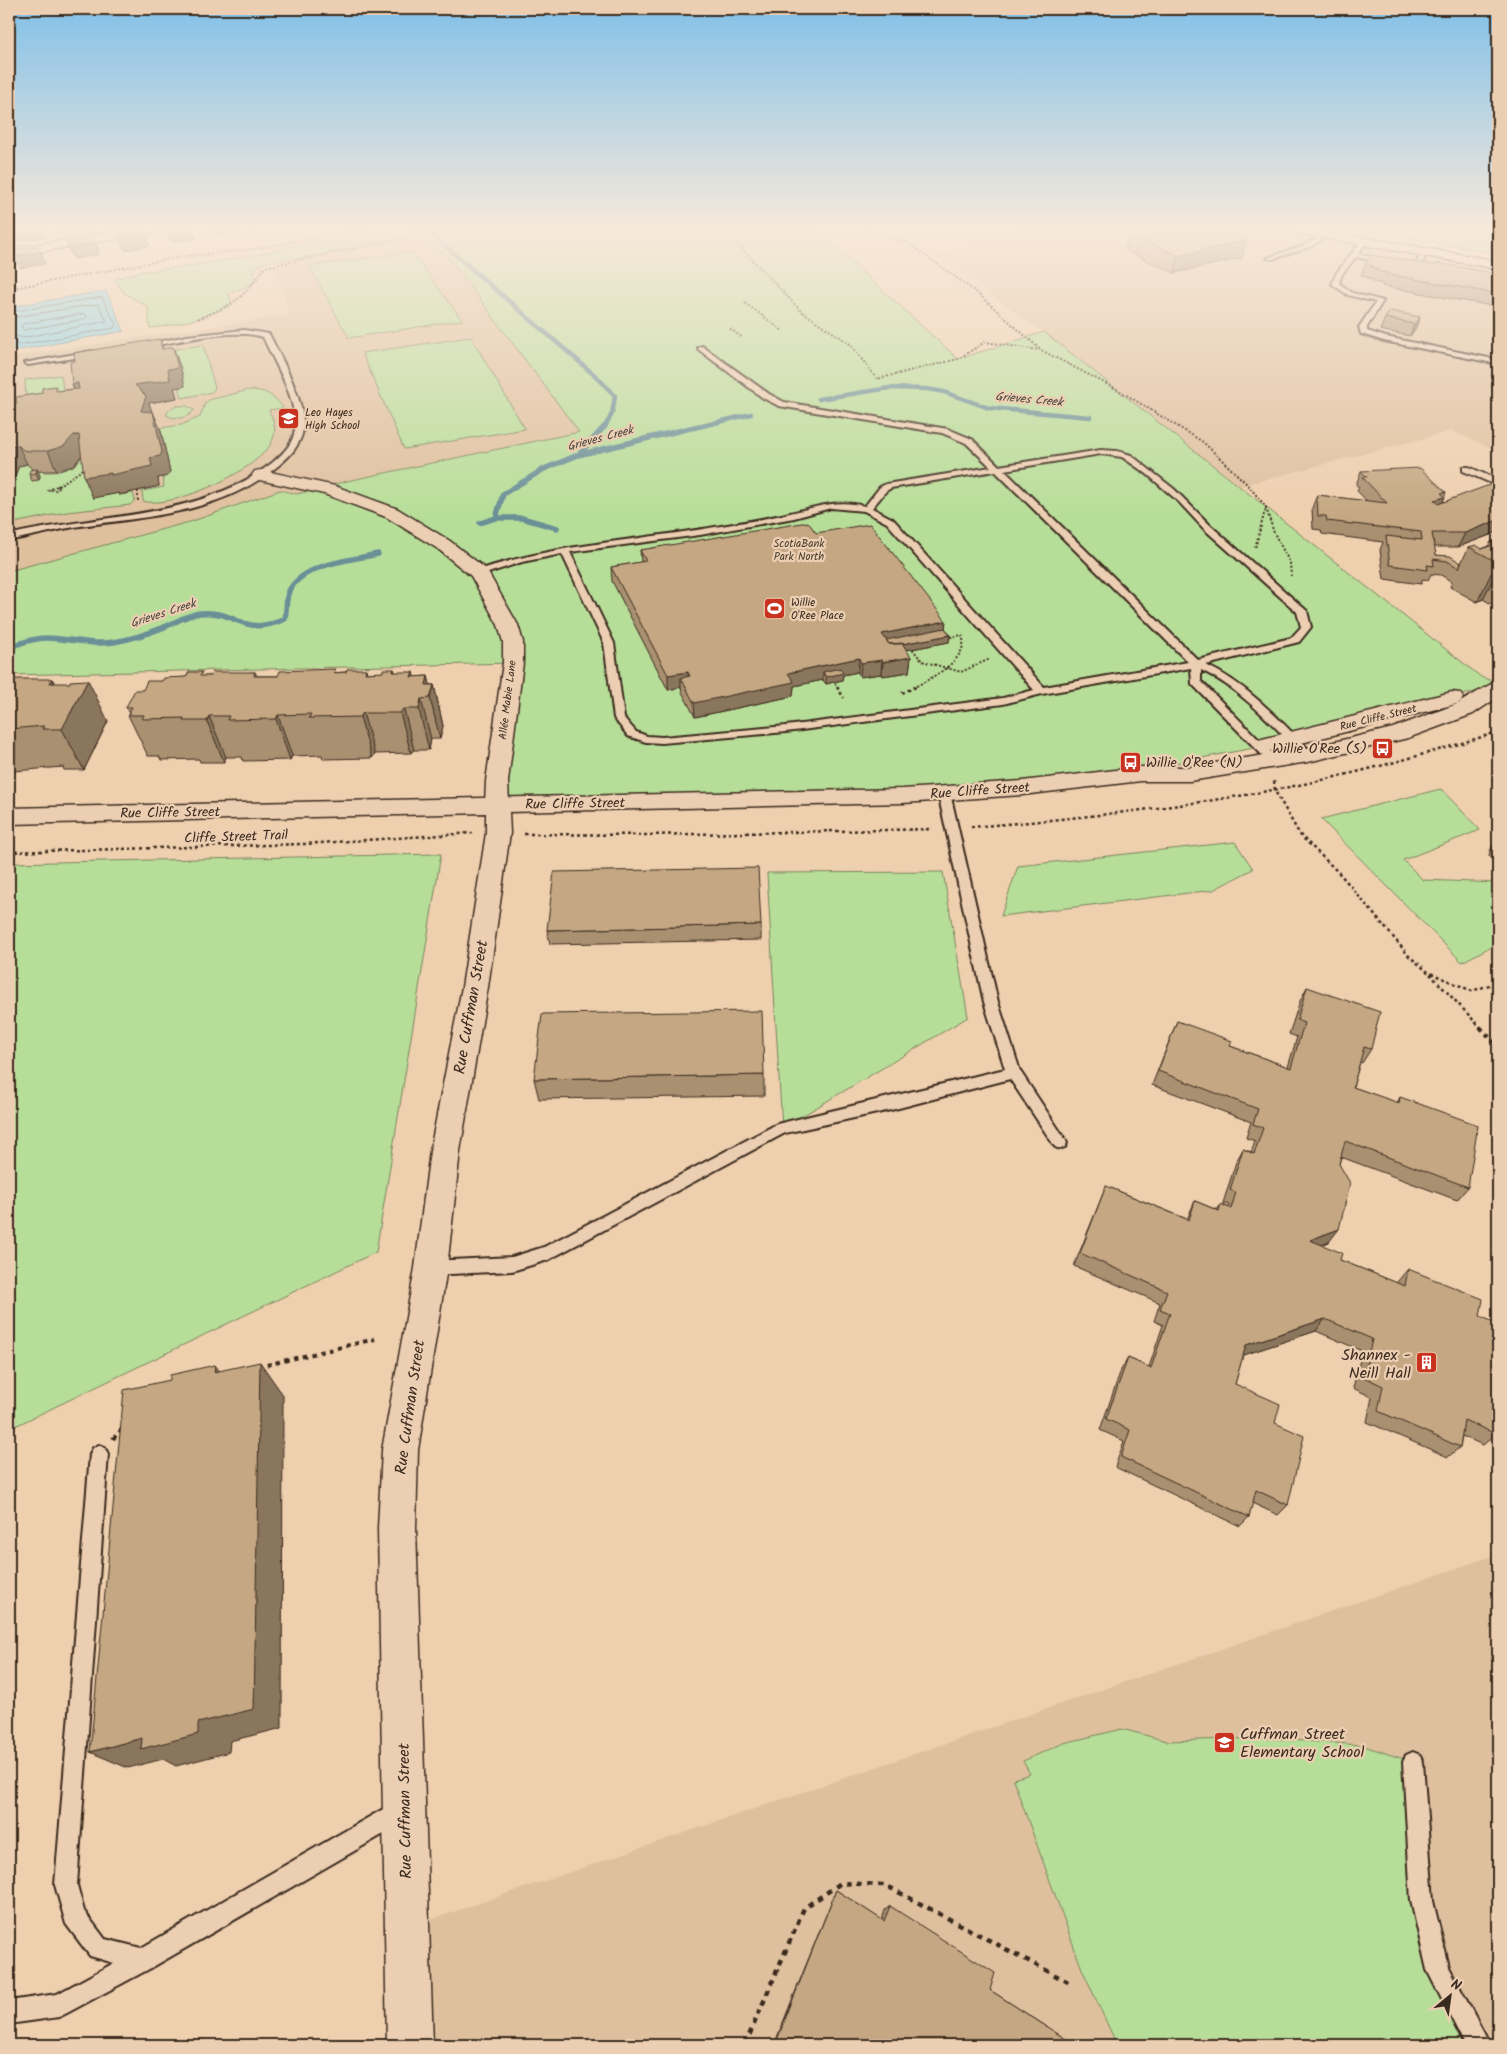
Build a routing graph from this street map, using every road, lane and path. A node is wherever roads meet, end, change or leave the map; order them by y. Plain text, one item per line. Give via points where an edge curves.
1 (773, 324) edge
2 (820, 324) edge
3 (1012, 324) edge
4 (1365, 324) edge
5 (730, 329) dead end
6 (783, 331) dead end
7 (743, 338) dead end
8 (133, 347) edge
9 (702, 348) dead end
10 (1041, 350) junction
11 (104, 351) edge
12 (1498, 362) edge
13 (28, 363) dead end
14 (84, 464) edge
15 (998, 468) junction
16 (1466, 468) dead end
17 (261, 475) junction
18 (1498, 483) edge
19 (58, 486) dead end
20 (131, 486) edge
21 (138, 504) dead end
22 (1266, 507) junction
23 (866, 509) junction
24 (9, 538) edge
25 (565, 551) junction
26 (1250, 565) junction
27 (480, 573) junction
28 (1281, 594) junction
29 (944, 638) edge
30 (918, 644) edge
31 (991, 659) dead end
32 (1196, 664) junction
33 (943, 667) junction
34 (831, 677) edge
35 (1498, 687) edge
36 (1041, 691) junction
37 (902, 693) dead end
38 (844, 698) dead end
39 (1293, 739) junction
40 (1266, 754) junction
41 (944, 793) junction
42 (497, 805) junction
43 (9, 816) edge
44 (464, 833) dead end
45 (9, 852) edge
46 (1428, 972) junction
47 (1498, 982) edge
48 (1498, 1046) edge
49 (1013, 1073) junction
50 (1060, 1143) dead end
51 (431, 1268) junction
52 (375, 1339) dead end
53 (250, 1369) edge
54 (124, 1427) edge
55 (99, 1454) joint
56 (1412, 1762) dead end
57 (405, 1809) junction
58 (143, 1960) junction
59 (1072, 1984) dead end
60 (9, 2012) edge
61 (410, 2045) edge
62 (745, 2045) edge
63 (1478, 2045) edge

1 - 6 path
2 - 10 path via 850,344 877,379 958,359 985,342
3 - 10 path
4 - 12 lane via 1364,332 1371,336
5 - 7 path
8 - 17 lane via 242,331 256,331 266,336 299,422 297,439 290,451
9 - 15 lane via 766,396 782,404 945,431 976,446
10 - 22 path via 1120,391 1202,442 1247,484
11 - 13 lane
14 - 19 path via 85,469 80,474
15 - 23 lane via 889,486
15 - 26 lane via 1102,452 1131,458
15 - 32 lane
16 - 18 lane
17 - 24 lane via 210,500 172,511 57,526
17 - 27 main road via 329,490 392,513 444,545
20 - 21 path via 138,485
22 - 26 path
22 - 28 path via 1274,533 1290,563 1292,582
23 - 25 lane via 846,505 824,506 794,515
23 - 36 lane via 890,521
25 - 27 lane via 502,564
25 - 36 lane via 609,643 619,718 632,734 646,739 786,729 1003,701
26 - 28 lane
27 - 42 main road, Allée Mabie Lane via 508,625 513,642
28 - 32 lane via 1302,611 1306,620 1306,627 1295,640
29 - 33 path via 962,635 965,644 956,658
30 - 33 path via 909,646 922,660
31 - 33 path via 961,672
32 - 36 lane
32 - 39 lane via 1224,677
32 - 40 lane via 1196,682
33 - 37 path
34 - 38 path
35 - 39 main road, Rue Cliffe Street
35 - 39 main road, Rue Cliffe Street via 1465,710 1400,733
39 - 40 main road, Rue Cliffe Street
40 - 41 main road, Rue Cliffe Street via 1190,774 1141,774 1022,788
40 - 46 path via 1275,791 1300,835 1341,875 1409,956
41 - 42 main road, Rue Cliffe Street
41 - 49 lane via 991,1002
42 - 43 main road, Rue Cliffe Street
42 - 51 main road, Rue Cuffman Street via 498,833 475,988 445,1151
44 - 45 path, Cliffe Street Trail via 304,844
46 - 47 path via 1472,991
46 - 48 path
49 - 50 lane
49 - 51 lane via 782,1128 548,1253 512,1264
51 - 57 main road, Rue Cuffman Street via 400,1450 397,1528
52 - 53 path
54 - 55 path
55 - 58 lane via 66,1885 74,1916 98,1948
56 - 63 lane via 1422,1902 1438,1970
57 - 58 lane
57 - 61 main road, Rue Cuffman Street
58 - 60 lane via 59,2005
59 - 62 path via 885,1886 841,1883 804,1908

